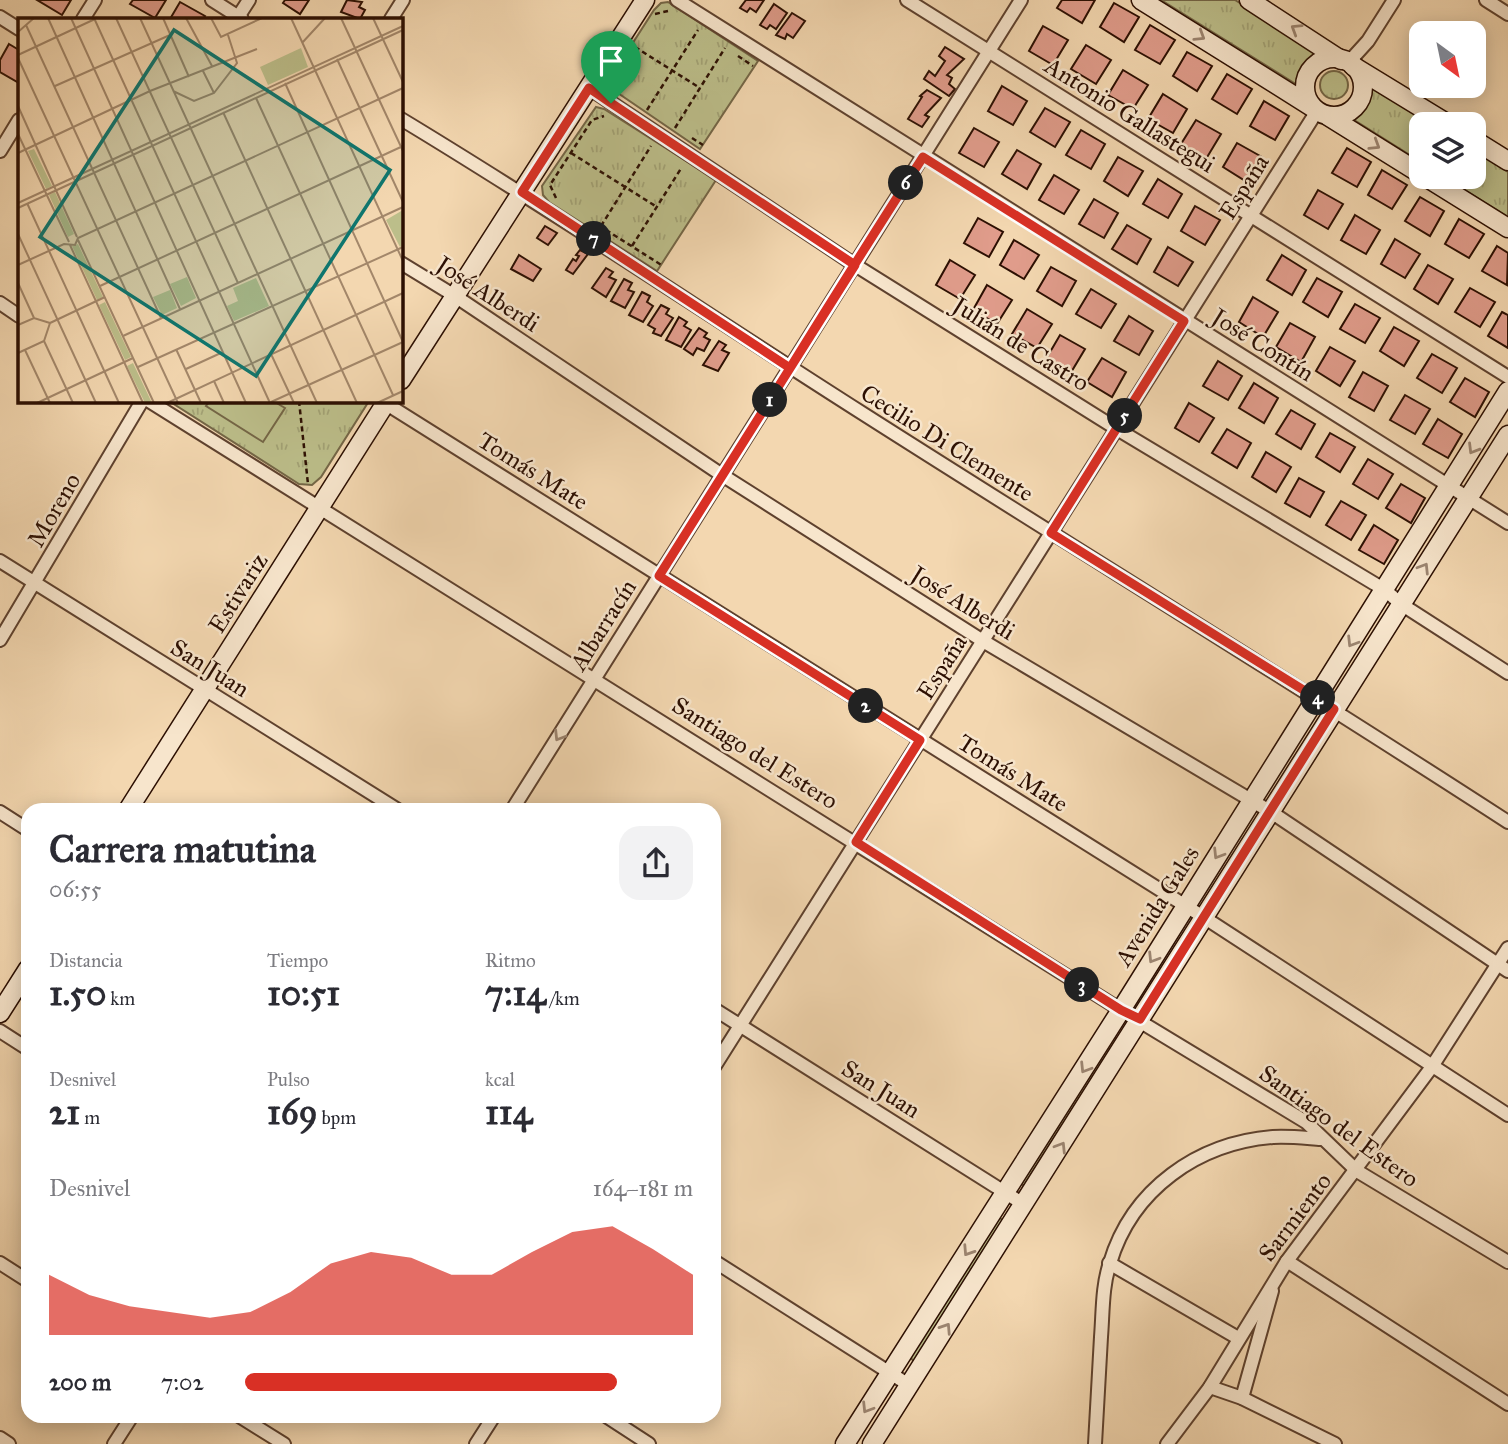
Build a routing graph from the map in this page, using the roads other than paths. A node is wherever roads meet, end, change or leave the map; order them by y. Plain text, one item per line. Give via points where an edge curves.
1 (95, 0) edge
2 (212, 0) edge
3 (249, 0) edge
4 (403, 0) edge
5 (677, 0) edge
6 (907, 0) edge
7 (1021, 0) edge
8 (1142, 0) edge
9 (1250, 0) edge
10 (1394, 0) edge
11 (1486, 0) edge
12 (650, 7) edge
13 (1508, 14) edge
14 (0, 17) edge
15 (84, 18) edge
16 (240, 18) edge
17 (392, 18) edge
18 (18, 28) edge
19 (989, 51) junction
20 (1346, 62) junction
21 (589, 88) junction
22 (1319, 111) junction
23 (1428, 112) edge
24 (402, 119) edge
25 (18, 122) edge
26 (1486, 147) edge
27 (0, 151) edge
28 (923, 157) junction
29 (1508, 161) edge
30 (1409, 167) edge
31 (1445, 189) edge
32 (522, 192) junction
33 (1251, 215) junction
34 (1508, 228) edge
35 (402, 264) edge
36 (855, 265) junction
37 (455, 296) junction
38 (0, 303) edge
39 (18, 315) edge
40 (1184, 321) junction
41 (790, 368) junction
42 (1508, 377) edge
43 (402, 378) edge
44 (1508, 391) edge
45 (141, 402) edge
46 (151, 402) edge
47 (386, 402) edge
48 (1116, 429) junction
49 (1508, 435) edge
50 (722, 475) junction
51 (1450, 486) junction
52 (1469, 498) junction
53 (315, 503) junction
54 (1508, 523) edge
55 (1051, 533) junction
56 (0, 561) edge
57 (659, 576) junction
58 (36, 583) junction
59 (1385, 590) junction
60 (1401, 604) junction
61 (0, 640) edge
62 (983, 641) junction
63 (1508, 673) edge
64 (595, 678) junction
65 (206, 690) junction
66 (1317, 697) junction
67 (1334, 709) junction
68 (920, 740) junction
69 (1252, 802) junction
70 (133, 803) edge
71 (387, 803) edge
72 (516, 803) edge
73 (0, 812) edge
74 (1270, 812) junction
75 (1508, 822) edge
76 (21, 826) edge
77 (856, 842) junction
78 (1185, 906) junction
79 (1205, 918) junction
80 (1508, 948) edge
81 (1503, 968) edge
82 (21, 980) edge
83 (1121, 1010) junction
84 (0, 1013) edge
85 (721, 1013) edge
86 (1140, 1019) junction
87 (740, 1025) junction
88 (0, 1031) edge
89 (21, 1044) edge
90 (721, 1056) edge
91 (1431, 1068) junction
92 (1508, 1115) edge
93 (1321, 1139) junction
94 (1357, 1171) junction
95 (1005, 1193) junction
96 (1025, 1205) junction
97 (1287, 1261) junction
98 (1508, 1262) edge
99 (0, 1263) edge
100 (1109, 1264) junction
101 (721, 1265) edge
102 (21, 1276) edge
103 (1276, 1278) junction
104 (1238, 1338) junction
105 (889, 1373) junction
106 (909, 1385) junction
107 (1210, 1387) junction
108 (1242, 1398) junction
109 (1508, 1404) edge
110 (128, 1423) edge
111 (250, 1423) edge
112 (490, 1423) edge
113 (617, 1423) edge
114 (0, 1438) edge
115 (9, 1444) edge
116 (114, 1444) edge
117 (284, 1444) edge
118 (477, 1444) edge
119 (649, 1444) edge
120 (845, 1444) edge
121 (872, 1444) edge
122 (1094, 1444) edge
123 (1167, 1444) edge
124 (1335, 1444) edge

1 - 15 street
2 - 16 street
3 - 16 street
4 - 17 street
5 - 28 street, José Contín
6 - 19 street, Antonio Gallastegui
7 - 19 street, Albarracín
8 -> 22 street
20 -> 9 street
10 - 20 street via 1368,41
11 - 13 street
12 - 21 street
14 - 18 street
19 - 28 street, Albarracín
19 - 33 street, Antonio Gallastegui
20 - 22 street via 1323,61 1309,72 1305,90
20 - 22 street via 1361,79 1360,98 1348,113
20 - 23 street
21 - 32 street
21 - 36 street, Julián de Castro
22 -> 30 street
22 - 33 street, España
24 - 32 street, Cecilio Di Clemente
25 - 27 street
26 - 29 street
28 - 36 street, Albarracín
28 - 40 street, José Contín
31 - 34 street
32 - 37 street
32 - 41 street, Cecilio Di Clemente
33 - 40 street, España
33 - 42 street, Antonio Gallastegui
35 - 37 street, José Alberdi
36 - 41 street, Albarracín
36 - 48 street, Julián de Castro
37 - 43 street
37 - 50 street, José Alberdi
38 - 39 street
40 - 48 street, España
40 - 51 street, José Contín
41 - 50 street, Albarracín
41 - 55 street, Cecilio Di Clemente
44 -> 51 street, Avenida Gales
45 - 58 street, Moreno
46 - 53 street, Santiago del Estero
47 - 53 street, Estivariz
47 - 57 street, Tomás Mate
48 - 55 street, España
48 - 59 street, Julián de Castro
49 - 52 street, Avenida Gales
50 - 57 street, Albarracín
50 - 62 street, José Alberdi
51 - 52 street, José Contín
51 - 59 street, Avenida Gales
52 - 54 street, José Contín
60 -> 52 street, Avenida Gales
53 - 64 street, Santiago del Estero
53 - 65 street, Estivariz
55 - 62 street, España
55 - 66 street, Cecilio Di Clemente
56 - 58 street, San Juan
57 - 64 street, Albarracín
57 - 68 street, Tomás Mate
58 - 61 street, Moreno
58 - 65 street, San Juan
59 - 60 street, Julián de Castro
59 -> 66 street, Avenida Gales
60 - 63 street, Julián de Castro
60 - 67 street, Avenida Gales
62 - 68 street, España
62 - 69 street, José Alberdi
64 -> 72 street, Albarracín
64 - 77 street, Santiago del Estero
65 - 70 street, Estivariz
65 - 71 street, San Juan
66 - 67 street, Cecilio Di Clemente
66 - 69 street, Avenida Gales
67 - 74 street, Avenida Gales
67 - 75 street, Cecilio Di Clemente
68 - 77 street, España
68 - 78 street, Tomás Mate
69 - 74 street, José Alberdi
69 -> 78 street, Avenida Gales
73 - 76 street
74 - 79 street, Avenida Gales
74 - 81 street, José Alberdi
77 - 83 street, Santiago del Estero
77 - 87 street, España
78 - 79 street, Tomás Mate
78 -> 83 street, Avenida Gales
79 - 86 street, Avenida Gales
79 - 91 street, Tomás Mate
80 - 81 street, Sarmiento
81 - 91 street, Sarmiento
82 - 84 street
83 - 86 street, Santiago del Estero
83 -> 95 street, Avenida Gales
85 - 87 street, San Juan
86 - 93 street, Santiago del Estero via 1306,1122
96 -> 86 street, Avenida Gales
87 - 90 street, España
87 - 95 street, San Juan
88 - 89 street
91 - 92 street, Tomás Mate
91 - 94 street, Sarmiento
93 - 94 street, Santiago del Estero
93 - 100 street via 1276,1136 1248,1140 1186,1162 1159,1182 1138,1208
94 - 97 street, Sarmiento
94 - 98 street, Santiago del Estero
95 - 96 street, San Juan
95 -> 105 street, Avenida Gales
106 -> 96 street, Avenida Gales
97 - 103 street, Sarmiento
97 - 109 street
99 - 102 street
100 - 104 street
100 - 122 street
101 - 105 street
103 - 104 street, Sarmiento
103 - 108 street
104 - 107 street, Sarmiento
105 - 106 street
105 -> 120 street, Avenida Gales
106 - 121 street, Avenida Gales
107 - 108 street
107 - 123 street, Sarmiento
108 - 124 street
110 - 116 street
111 - 117 street
112 - 118 street
113 - 119 street
114 - 115 street

